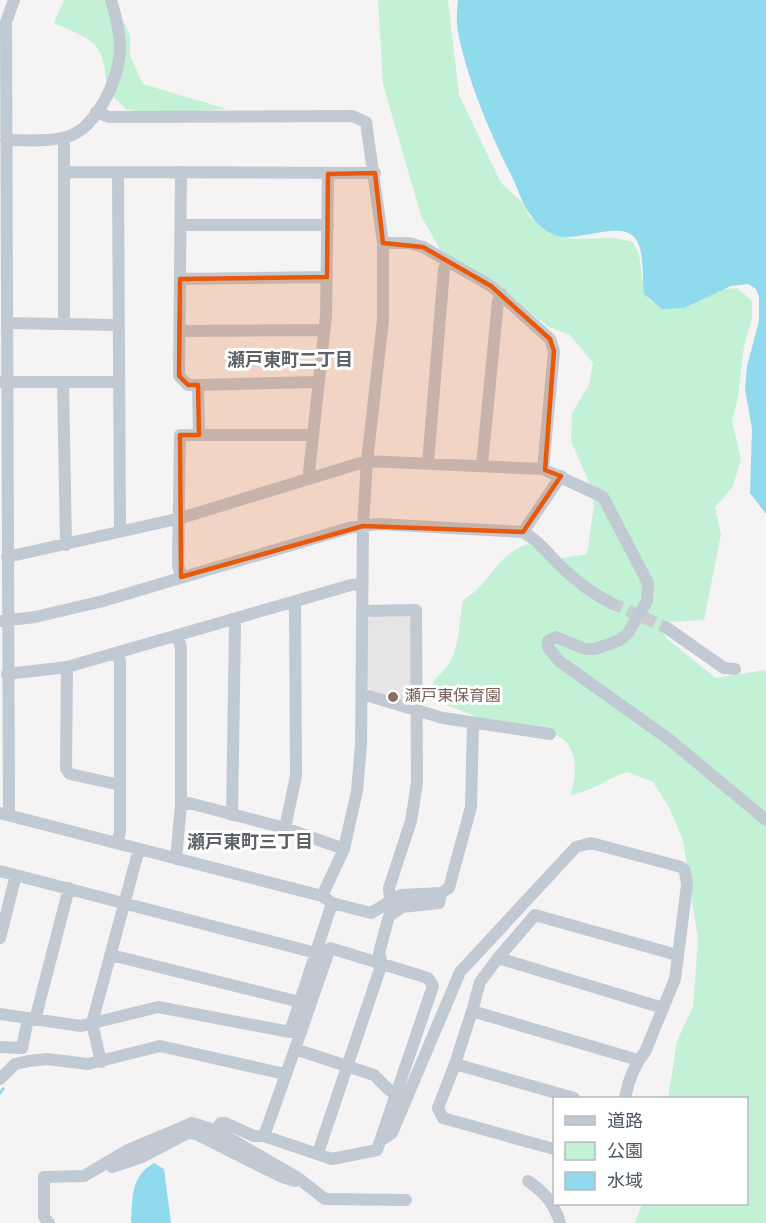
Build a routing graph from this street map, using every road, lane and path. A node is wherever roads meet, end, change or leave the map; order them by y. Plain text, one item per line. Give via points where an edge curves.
1 (14, 0) edge
2 (111, 0) edge
3 (96, 112) junction
4 (64, 138) junction
5 (6, 140) junction
6 (64, 172) junction
7 (181, 172) junction
8 (118, 173) junction
9 (375, 173) junction
10 (328, 174) junction
11 (3, 215) edge
12 (180, 225) junction
13 (327, 225) junction
14 (384, 243) junction
15 (448, 261) junction
16 (327, 277) junction
17 (180, 279) junction
18 (502, 294) junction
19 (7, 323) junction
20 (64, 324) junction
21 (118, 325) junction
22 (324, 330) junction
23 (180, 331) junction
24 (4, 382) edge
25 (63, 382) junction
26 (117, 382) junction
27 (317, 382) junction
28 (198, 386) junction
29 (199, 435) junction
30 (312, 435) junction
31 (367, 461) junction
32 (428, 463) junction
33 (482, 465) junction
34 (543, 469) junction
35 (561, 476) junction
36 (311, 478) junction
37 (181, 518) junction
38 (363, 526) junction
39 (120, 531) junction
40 (524, 532) junction
41 (66, 545) junction
42 (7, 557) junction
43 (181, 577) junction
44 (362, 584) junction
45 (295, 601) junction
46 (611, 603) tunnel mouth
47 (362, 611) junction
48 (232, 619) junction
49 (4, 621) edge
50 (667, 628) tunnel mouth
51 (177, 635) junction
52 (115, 653) junction
53 (67, 667) junction
54 (735, 669) dead end
55 (5, 681) edge
56 (362, 694) junction
57 (417, 712) junction
58 (474, 724) junction
59 (550, 734) dead end
60 (4, 747) edge
61 (120, 785) junction
62 (181, 805) junction
63 (5, 814) edge
64 (232, 814) junction
65 (766, 820) edge
66 (285, 828) junction
67 (117, 843) junction
68 (139, 849) junction
69 (344, 849) junction
70 (176, 859) junction
71 (0, 871) edge
72 (16, 875) junction
73 (69, 888) junction
74 (441, 893) junction
75 (390, 899) junction
76 (327, 900) junction
77 (124, 902) junction
78 (0, 938) edge
79 (316, 953) junction
80 (111, 955) junction
81 (677, 955) junction
82 (498, 958) junction
83 (382, 963) junction
84 (300, 1002) junction
85 (663, 1008) junction
86 (472, 1011) junction
87 (0, 1014) edge
88 (32, 1019) junction
89 (92, 1023) junction
90 (0, 1047) edge
91 (295, 1049) junction
92 (638, 1060) junction
93 (101, 1062) junction
94 (455, 1064) junction
95 (349, 1065) junction
96 (285, 1074) junction
97 (0, 1079) edge
98 (396, 1094) junction
99 (570, 1097) edge
100 (625, 1097) edge
101 (215, 1130) junction
102 (264, 1136) junction
103 (381, 1140) junction
104 (553, 1148) edge
105 (318, 1153) junction
106 (84, 1176) junction
107 (298, 1178) junction
108 (528, 1181) dead end
109 (406, 1200) dead end
110 (553, 1203) edge
111 (554, 1205) edge
112 (49, 1223) edge
113 (560, 1223) edge

1 - 5 street via 6,22
2 - 3 street via 120,51 116,77
3 - 4 street via 84,126
3 - 9 street via 109,117 352,116 366,122
4 - 5 street
4 - 6 street
5 - 11 street
6 - 8 street
6 - 20 street
7 - 8 street
7 - 10 street
7 - 12 street
8 - 21 street
9 - 10 street
9 - 14 street
10 - 13 street
11 - 19 street
12 - 13 street
12 - 17 street
13 - 16 street
14 - 15 street via 409,243
14 - 31 street via 383,320
15 - 18 street
15 - 32 street via 444,269
16 - 17 street
16 - 22 street
17 - 23 street
18 - 33 street via 498,301
18 - 34 street via 550,339 554,351
19 - 20 street
19 - 24 street
20 - 21 street
21 - 26 street
22 - 23 street
22 - 27 street
23 - 28 street via 179,376 188,385
24 - 25 street
24 - 42 street
25 - 26 street
25 - 41 street
26 - 39 street
27 - 28 street
27 - 30 street
28 - 29 street
29 - 30 street
29 - 37 street via 180,435
30 - 36 street
31 - 32 street
31 - 36 street
31 - 38 street
32 - 33 street
33 - 34 street
34 - 35 street
35 - 40 street
35 - 65 street via 603,497 648,583 646,601 628,633 618,641 595,649 556,637 548,641 548,647 559,661 670,740
36 - 37 street
37 - 39 street
37 - 43 street
38 - 40 street
38 - 43 street
38 - 44 street
39 - 41 street
40 - 46 street via 539,541 587,590
41 - 42 street
42 - 49 street
43 - 49 street via 103,601
44 - 45 street
44 - 47 street
45 - 48 street
45 - 66 street via 296,776
47 - 56 street
47 - 57 street via 416,610
48 - 51 street
48 - 64 street
49 - 55 street
50 - 54 street via 724,668
51 - 52 street
51 - 62 street
52 - 53 street
52 - 61 street via 120,661
53 - 55 street
53 - 61 street via 66,769 70,774
55 - 60 street
56 - 57 street
56 - 69 street via 357,791
57 - 58 street
57 - 75 street via 417,783 411,821 389,888
58 - 59 street
58 - 74 street via 471,807 452,878
60 - 63 street
61 - 67 street
62 - 64 street via 189,803
62 - 70 street
63 - 67 street
64 - 66 street
66 - 69 street
67 - 68 street
68 - 70 street
68 - 77 street
69 - 76 street
70 - 76 street
71 - 72 street
72 - 73 street
72 - 78 street
73 - 77 street
73 - 88 street
74 - 75 street
74 - 83 street via 440,903 402,907 389,916 379,953
75 - 76 street via 371,913
76 - 79 street
77 - 79 street
77 - 80 street
79 - 84 street
80 - 84 street
80 - 89 street
81 - 82 street via 535,915
81 - 85 street via 675,979
81 - 103 street via 687,885 681,867 591,843 576,847 460,972 392,1132
82 - 85 street
82 - 86 street via 480,981
83 - 91 street via 330,948
83 - 95 street
83 - 98 street via 428,978 433,986
84 - 89 street via 290,1032 158,1007
85 - 92 street
86 - 92 street
86 - 94 street
87 - 88 street
88 - 89 street via 69,1026
88 - 90 street via 22,1048
89 - 93 street
91 - 95 street
91 - 96 street
92 - 100 street
93 - 96 street via 160,1046
93 - 97 street via 29,1060 15,1064
94 - 99 street
94 - 104 street via 438,1108 443,1118
95 - 98 street via 374,1075
95 - 105 street
96 - 102 street
98 - 103 street
101 - 102 street via 225,1123 254,1136
101 - 106 street via 197,1123 182,1125
101 - 107 street
102 - 105 street
103 - 105 street via 377,1150 332,1159
106 - 107 street via 142,1157 188,1133 207,1138 282,1177 295,1181
106 - 112 street via 44,1177 44,1217
107 - 109 street via 325,1199
108 - 110 street
111 - 113 street

